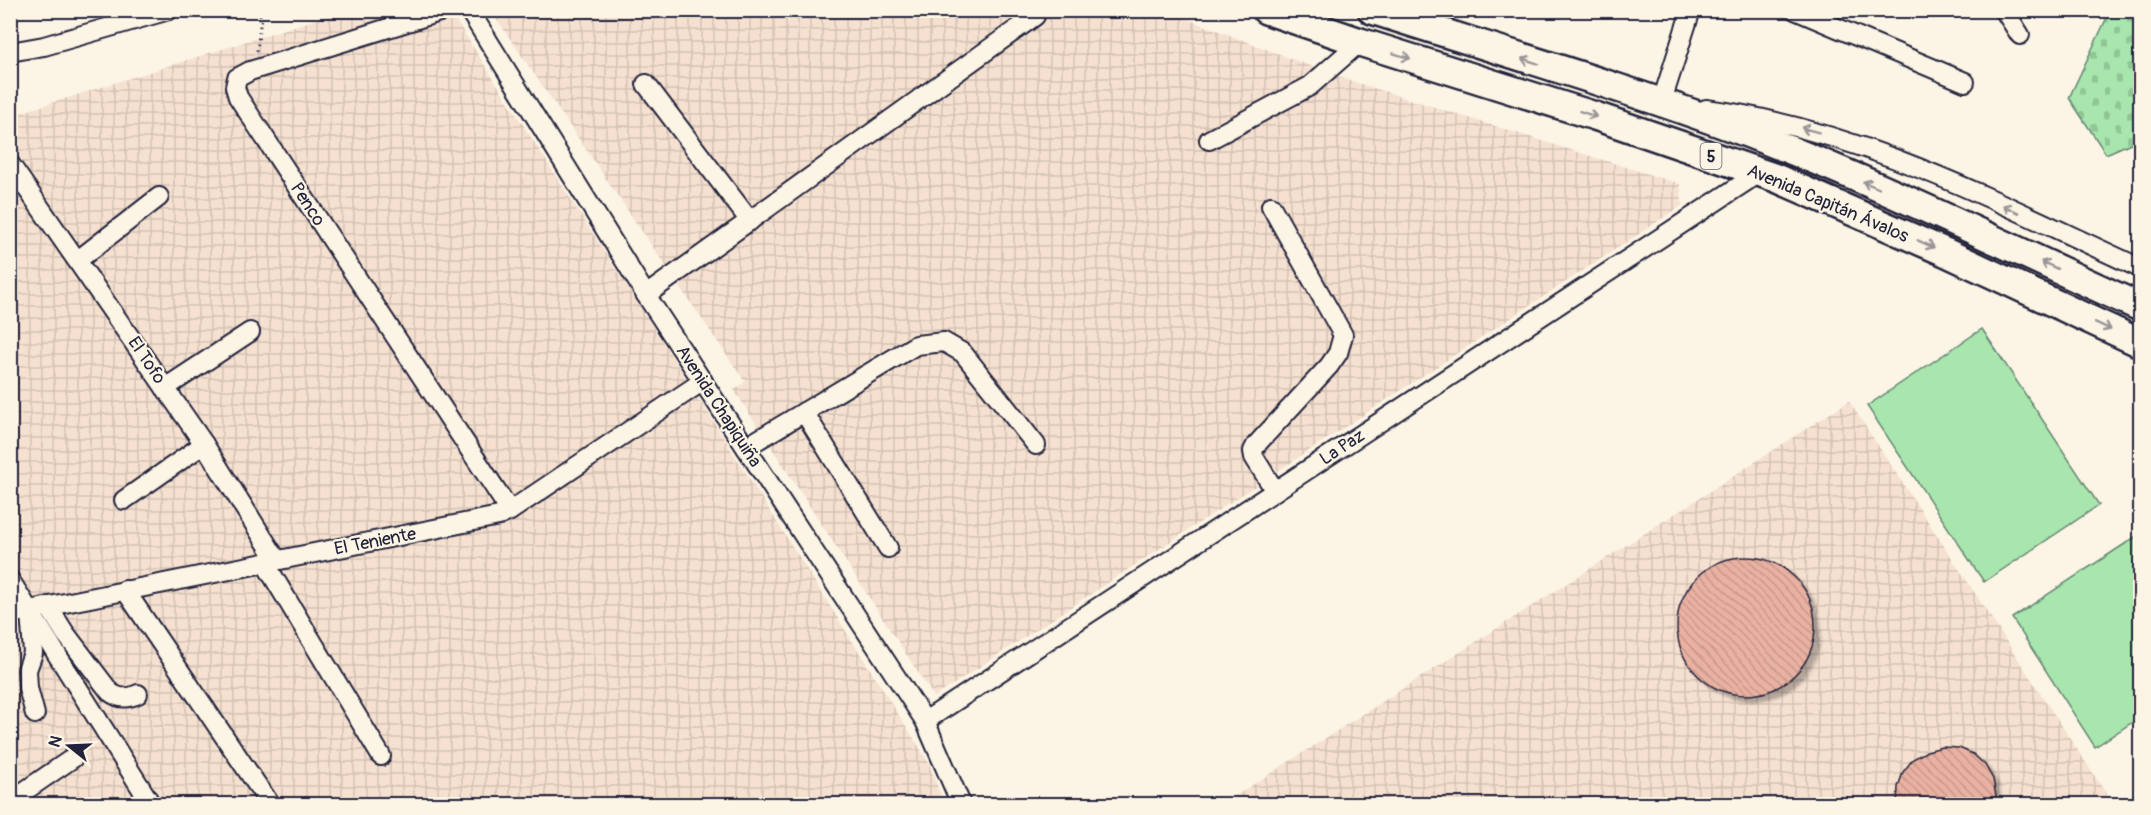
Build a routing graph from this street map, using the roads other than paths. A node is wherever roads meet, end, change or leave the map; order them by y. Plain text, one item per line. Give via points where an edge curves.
1 (169, 10) edge
2 (446, 10) edge
3 (469, 10) edge
4 (1266, 10) edge
5 (1691, 10) edge
6 (1795, 10) edge
7 (2004, 10) edge
8 (1380, 12) edge
9 (1035, 16) dead end
10 (2020, 34) dead end
11 (1360, 42) junction
12 (10, 52) edge
13 (1965, 82) dead end
14 (646, 84) dead end
15 (1661, 104) junction
16 (1209, 140) dead end
17 (13, 170) edge
18 (1760, 173) junction
19 (159, 197) dead end
20 (1271, 206) dead end
21 (750, 221) junction
22 (78, 260) junction
23 (2140, 268) edge
24 (646, 295) junction
25 (2140, 307) edge
26 (250, 332) dead end
27 (2140, 343) edge
28 (703, 381) junction
29 (165, 388) junction
30 (804, 412) junction
31 (204, 444) junction
32 (1036, 445) dead end
33 (746, 447) junction
34 (1275, 492) junction
35 (124, 500) dead end
36 (510, 511) junction
37 (888, 548) dead end
38 (271, 561) junction
39 (10, 580) edge
40 (125, 590) junction
41 (39, 607) junction
42 (10, 614) edge
43 (138, 694) dead end
44 (35, 714) dead end
45 (925, 721) junction
46 (381, 756) dead end
47 (73, 758) dead end
48 (10, 801) edge
49 (151, 804) edge
50 (270, 804) edge
51 (961, 804) edge

1 - 12 street
2 - 36 street, Penco via 250,71 237,78 235,87
3 - 24 street, Avenida Chapiquiña
4 - 11 highway, Avenida Capitán Ávalos / 5
5 - 15 street
6 - 13 street
7 - 10 street
15 -> 8 highway, Avenida Capitán Ávalos / 5
9 - 21 street
11 - 16 street via 1310,86
11 -> 18 highway, Avenida Capitán Ávalos / 5 via 1605,119
14 - 21 street
23 -> 15 street via 1919,167 1856,144 1734,113
25 -> 15 highway, Avenida Capitán Ávalos / 5 via 1838,171 1747,133
17 - 22 street, El Tofo
18 -> 27 highway, Avenida Capitán Ávalos / 5 via 1906,235
18 - 34 street, La Paz
19 - 22 street
20 - 34 street via 1343,335 1329,366 1256,445 1254,457
21 - 24 street
22 - 29 street, El Tofo
24 - 28 street, Avenida Chapiquiña
26 - 29 street
28 - 33 street, Avenida Chapiquiña
28 - 36 street, El Teniente
29 - 31 street, El Tofo
30 - 32 street via 916,345 944,342 963,353
30 - 33 street
30 - 37 street
31 - 35 street
31 - 38 street, El Tofo
33 - 45 street, Avenida Chapiquiña
34 - 45 street, La Paz
36 - 38 street, El Teniente via 492,518
38 - 40 street, El Teniente
38 - 46 street, El Tofo
39 - 41 street
40 - 41 street, El Teniente
40 - 50 street
41 - 42 street, El Teniente
41 - 43 street via 65,633 110,692 120,698
41 - 44 street via 27,670
41 - 49 street
45 - 51 street, Avenida Chapiquiña
47 - 48 street

